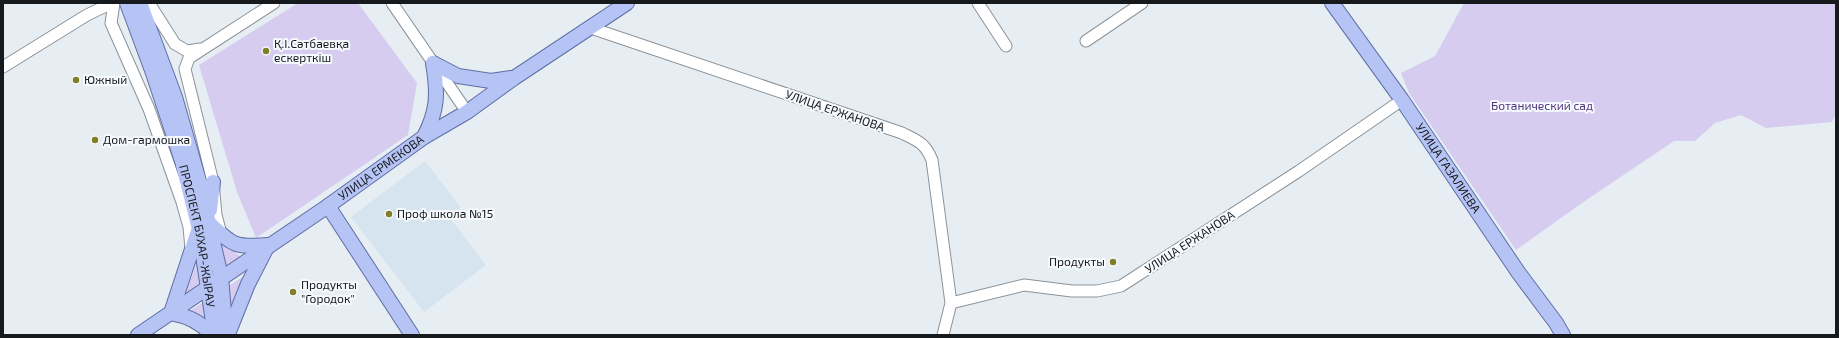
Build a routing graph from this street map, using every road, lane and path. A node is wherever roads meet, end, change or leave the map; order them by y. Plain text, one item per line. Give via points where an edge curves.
1 (113, 3) edge
2 (127, 3) edge
3 (140, 3) edge
4 (149, 3) edge
5 (274, 3) edge
6 (627, 3) edge
7 (978, 3) edge
8 (1142, 3) edge
9 (1332, 3) edge
10 (392, 4) edge
11 (87, 15) junction
12 (111, 23) junction
13 (591, 28) junction
14 (1086, 41) dead end
15 (1006, 46) dead end
16 (200, 49) junction
17 (434, 63) junction
18 (3, 67) edge
19 (514, 78) junction
20 (1402, 100) junction
21 (467, 112) junction
22 (424, 137) junction
23 (207, 185) junction
24 (186, 200) junction
25 (328, 206) junction
26 (204, 226) junction
27 (221, 234) junction
28 (268, 245) junction
29 (191, 250) junction
30 (221, 277) junction
31 (208, 287) junction
32 (951, 303) junction
33 (171, 313) junction
34 (138, 335) edge
35 (214, 335) edge
36 (227, 335) edge
37 (412, 335) edge
38 (943, 335) edge
39 (1563, 335) edge

1 - 11 street
1 - 12 street
2 - 24 main road, ПРОСПЕКТ БУХАР-ЖЫРАУ via 182,161
3 - 23 main road, ПРОСПЕКТ БУХАР-ЖЫРАУ
4 - 16 street via 175,44 187,51
5 - 16 street
6 - 13 main road, УЛИЦА ЕРМЕКОВА
7 - 15 street
8 - 14 street
9 - 20 main road, УЛИЦА ГАЗАЛИЕВА
10 - 17 street
11 - 12 street
11 - 18 street
12 - 24 street via 150,109
13 - 19 main road, УЛИЦА ЕРМЕКОВА
13 - 32 street, УЛИЦА ЕРЖАНОВА via 918,140 927,148 932,160
16 - 23 street via 189,58 185,69
17 - 19 main road via 458,76 490,81
17 - 21 street
17 - 22 main road via 437,87 433,119
19 - 21 main road, УЛИЦА ЕРМЕКОВА
20 - 32 street, УЛИЦА ЕРЖАНОВА via 1299,171 1121,286 1097,291 1072,291 1024,285
20 - 39 main road, УЛИЦА ГАЗАЛИЕВА
21 - 22 main road, УЛИЦА ЕРМЕКОВА
22 - 25 main road, УЛИЦА ЕРМЕКОВА
23 - 26 main road, ПРОСПЕКТ БУХАР-ЖЫРАУ
23 - 27 street
24 - 26 main road, ПРОСПЕКТ БУХАР-ЖЫРАУ
24 - 29 street
25 - 28 main road, УЛИЦА ЕРМЕКОВА
25 - 37 main road
26 - 27 main road
26 - 29 main road
26 - 30 main road, ПРОСПЕКТ БУХАР-ЖЫРАУ
26 - 31 main road, ПРОСПЕКТ БУХАР-ЖЫРАУ
27 - 28 main road via 234,245
28 - 30 main road, УЛИЦА ЕРМЕКОВА
28 - 36 main road via 248,284
29 - 33 main road
30 - 31 main road, УЛИЦА ЕРМЕКОВА
30 - 36 main road, ПРОСПЕКТ БУХАР-ЖЫРАУ
31 - 33 main road, УЛИЦА ЕРМЕКОВА
31 - 35 main road, ПРОСПЕКТ БУХАР-ЖЫРАУ
32 - 38 street, УЛИЦА ЕРЖАНОВА
33 - 34 main road, УЛИЦА ЕРМЕКОВА
33 - 35 main road via 184,315 203,324

